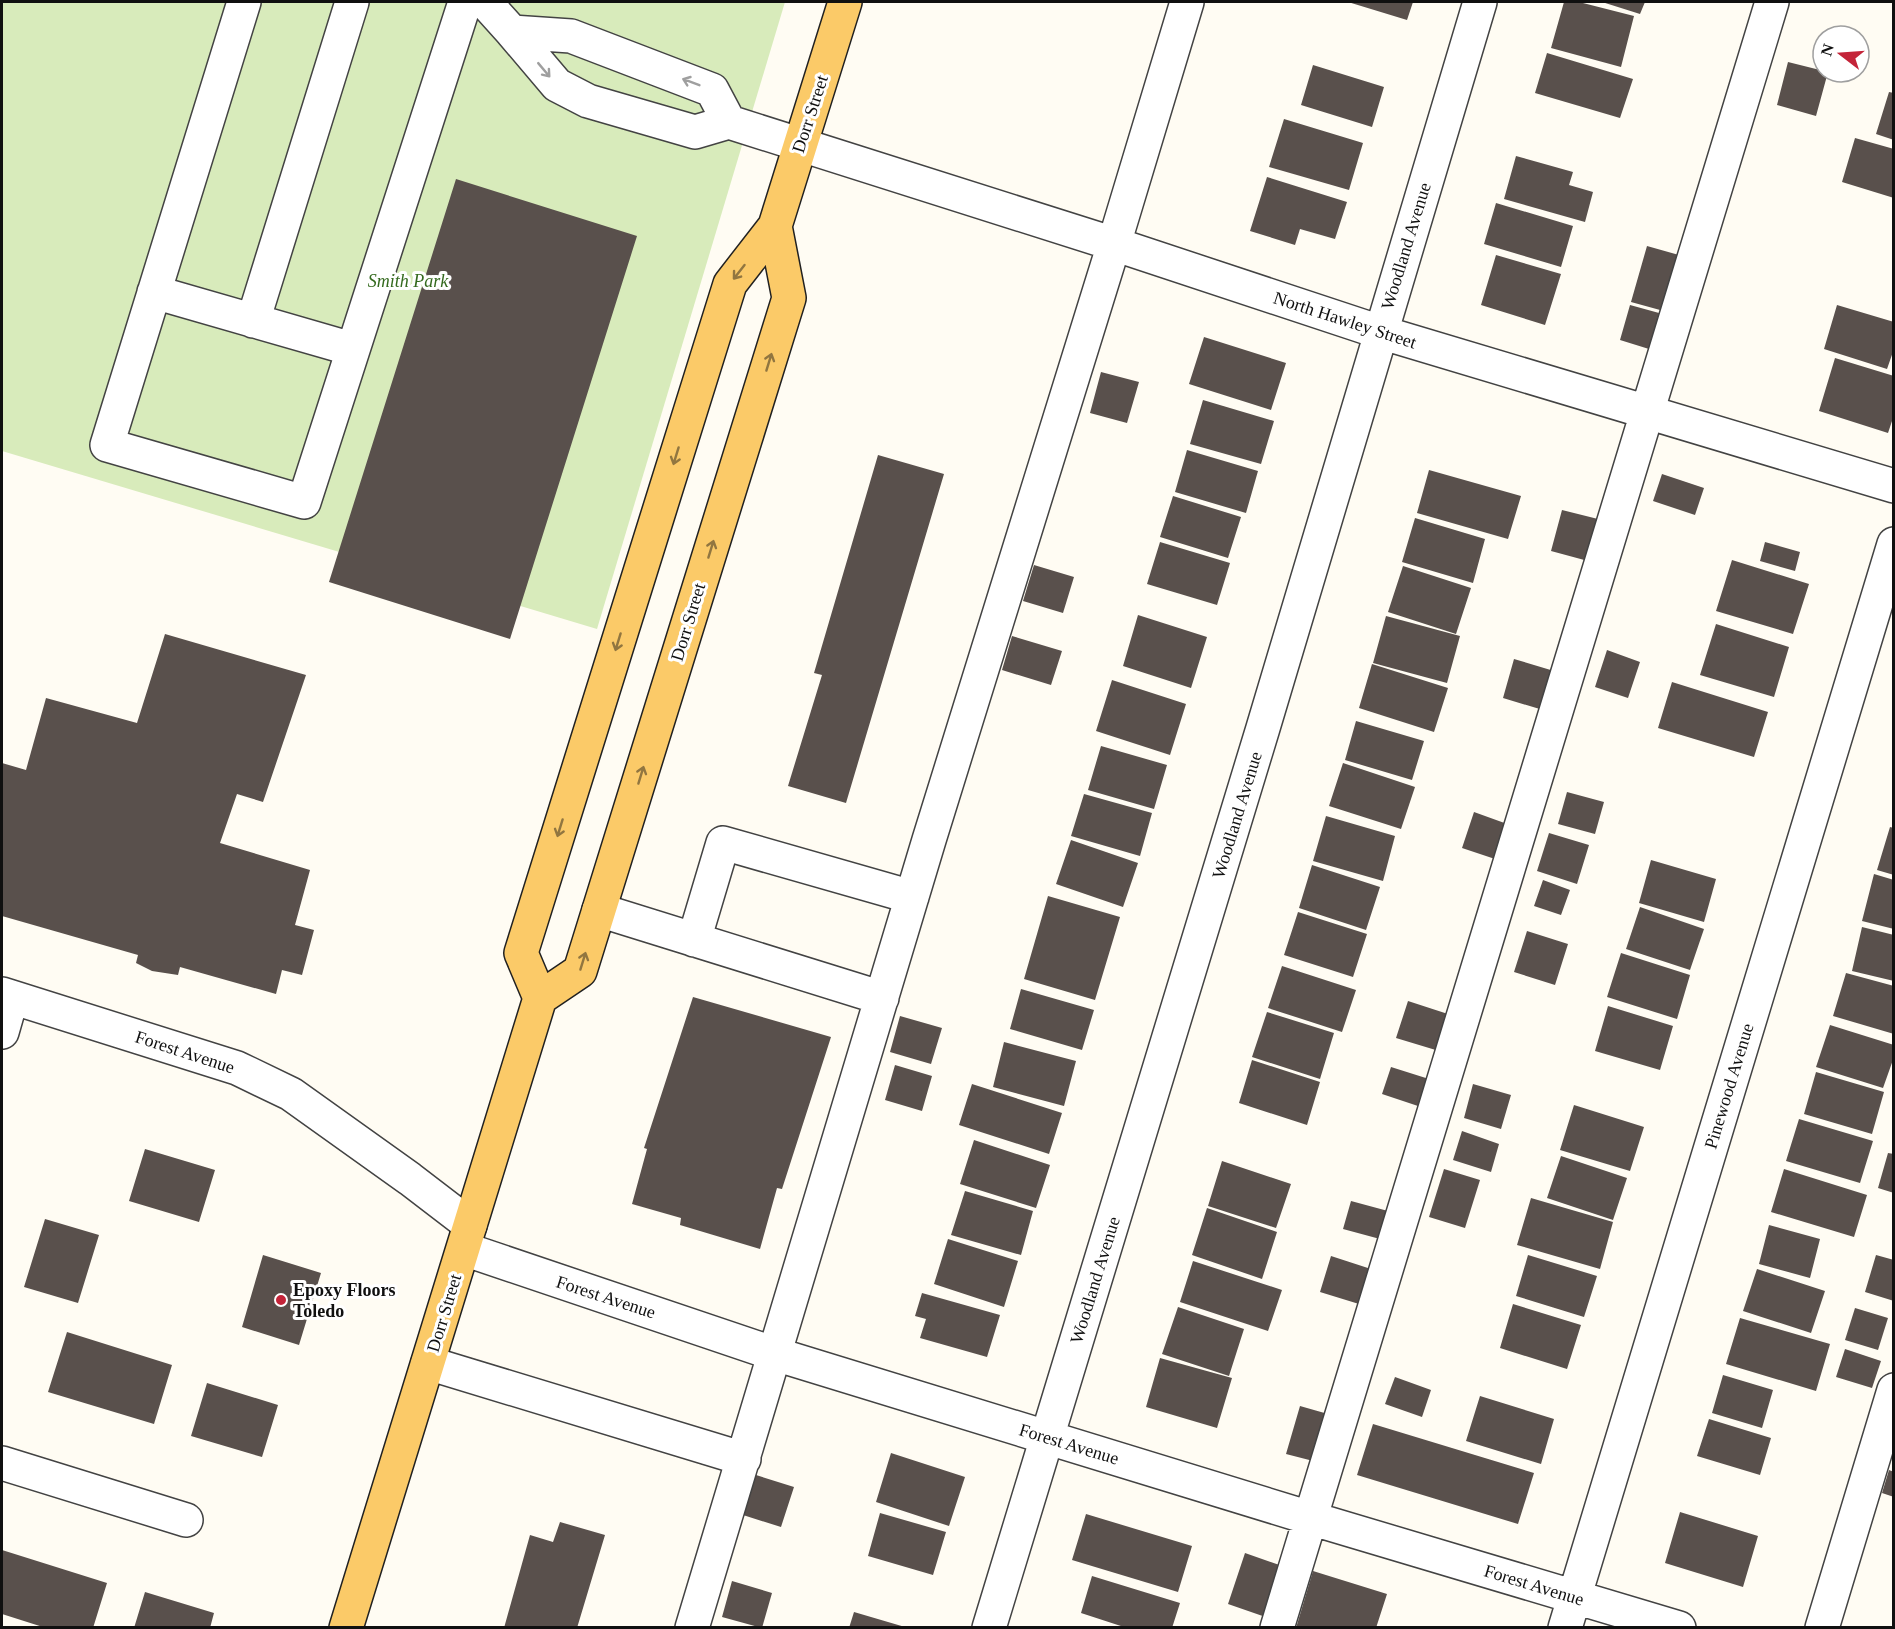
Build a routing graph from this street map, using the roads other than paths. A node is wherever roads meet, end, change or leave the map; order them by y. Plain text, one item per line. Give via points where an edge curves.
1 (244, 2) edge
2 (352, 2) edge
3 (465, 2) edge
4 (485, 2) edge
5 (845, 2) edge
6 (1187, 2) edge
7 (1480, 2) edge
8 (1772, 2) edge
9 (512, 32) junction
10 (729, 122) junction
11 (800, 146) junction
12 (774, 226) junction
13 (1114, 244) junction
14 (154, 291) junction
15 (253, 321) junction
16 (1380, 332) junction
17 (352, 350) junction
18 (1646, 412) junction
19 (1893, 486) edge
20 (1893, 544) edge
21 (912, 897) junction
22 (599, 910) junction
23 (694, 940) junction
24 (7, 996) edge
25 (540, 998) junction
26 (882, 998) junction
27 (2, 1032) edge
28 (467, 1237) junction
29 (775, 1354) junction
30 (428, 1363) junction
31 (1893, 1390) edge
32 (1047, 1438) junction
33 (744, 1459) junction
34 (2, 1463) edge
35 (1310, 1518) junction
36 (186, 1520) dead end
37 (1574, 1597) junction
38 (346, 1628) edge
39 (692, 1628) edge
40 (989, 1628) edge
41 (1277, 1628) edge
42 (1565, 1628) edge
43 (1678, 1628) edge
44 (1822, 1628) edge

1 - 14 street
2 - 15 street
3 - 17 street
4 - 9 street
5 - 11 main road, Dorr Street
6 - 13 street
7 - 16 street, Woodland Avenue
8 - 18 street
10 -> 9 street via 712,90 571,36
9 -> 10 street via 557,85 588,101 695,132
10 - 11 street, North Hawley Street
11 - 12 main road, Dorr Street
11 - 13 street, North Hawley Street
22 -> 12 main road, Dorr Street via 789,298
12 -> 25 main road, Dorr Street via 730,284 521,953
13 - 16 street, North Hawley Street
13 - 21 street
14 - 15 street
14 - 17 street via 107,445 304,502
15 - 17 street
16 - 18 street, North Hawley Street
16 - 32 street, Woodland Avenue
18 - 19 street, North Hawley Street
18 - 35 street
20 - 37 street, Pinewood Avenue
21 - 23 street via 723,843
21 - 26 street
22 - 23 street
25 -> 22 main road, Dorr Street via 580,971
23 - 26 street
24 - 27 street
24 - 28 street, Forest Avenue via 237,1068 291,1094 410,1179
25 - 28 main road, Dorr Street
26 - 29 street
28 - 29 street, Forest Avenue
28 - 30 main road, Dorr Street
29 - 32 street, Forest Avenue
29 - 33 street
30 - 33 street
30 - 38 main road, Dorr Street
31 - 44 street
32 - 35 street, Forest Avenue
32 - 40 street, Woodland Avenue
33 - 39 street
34 - 36 street
35 - 37 street, Forest Avenue
35 - 41 street
37 - 42 street, Pinewood Avenue
37 - 43 street, Forest Avenue

